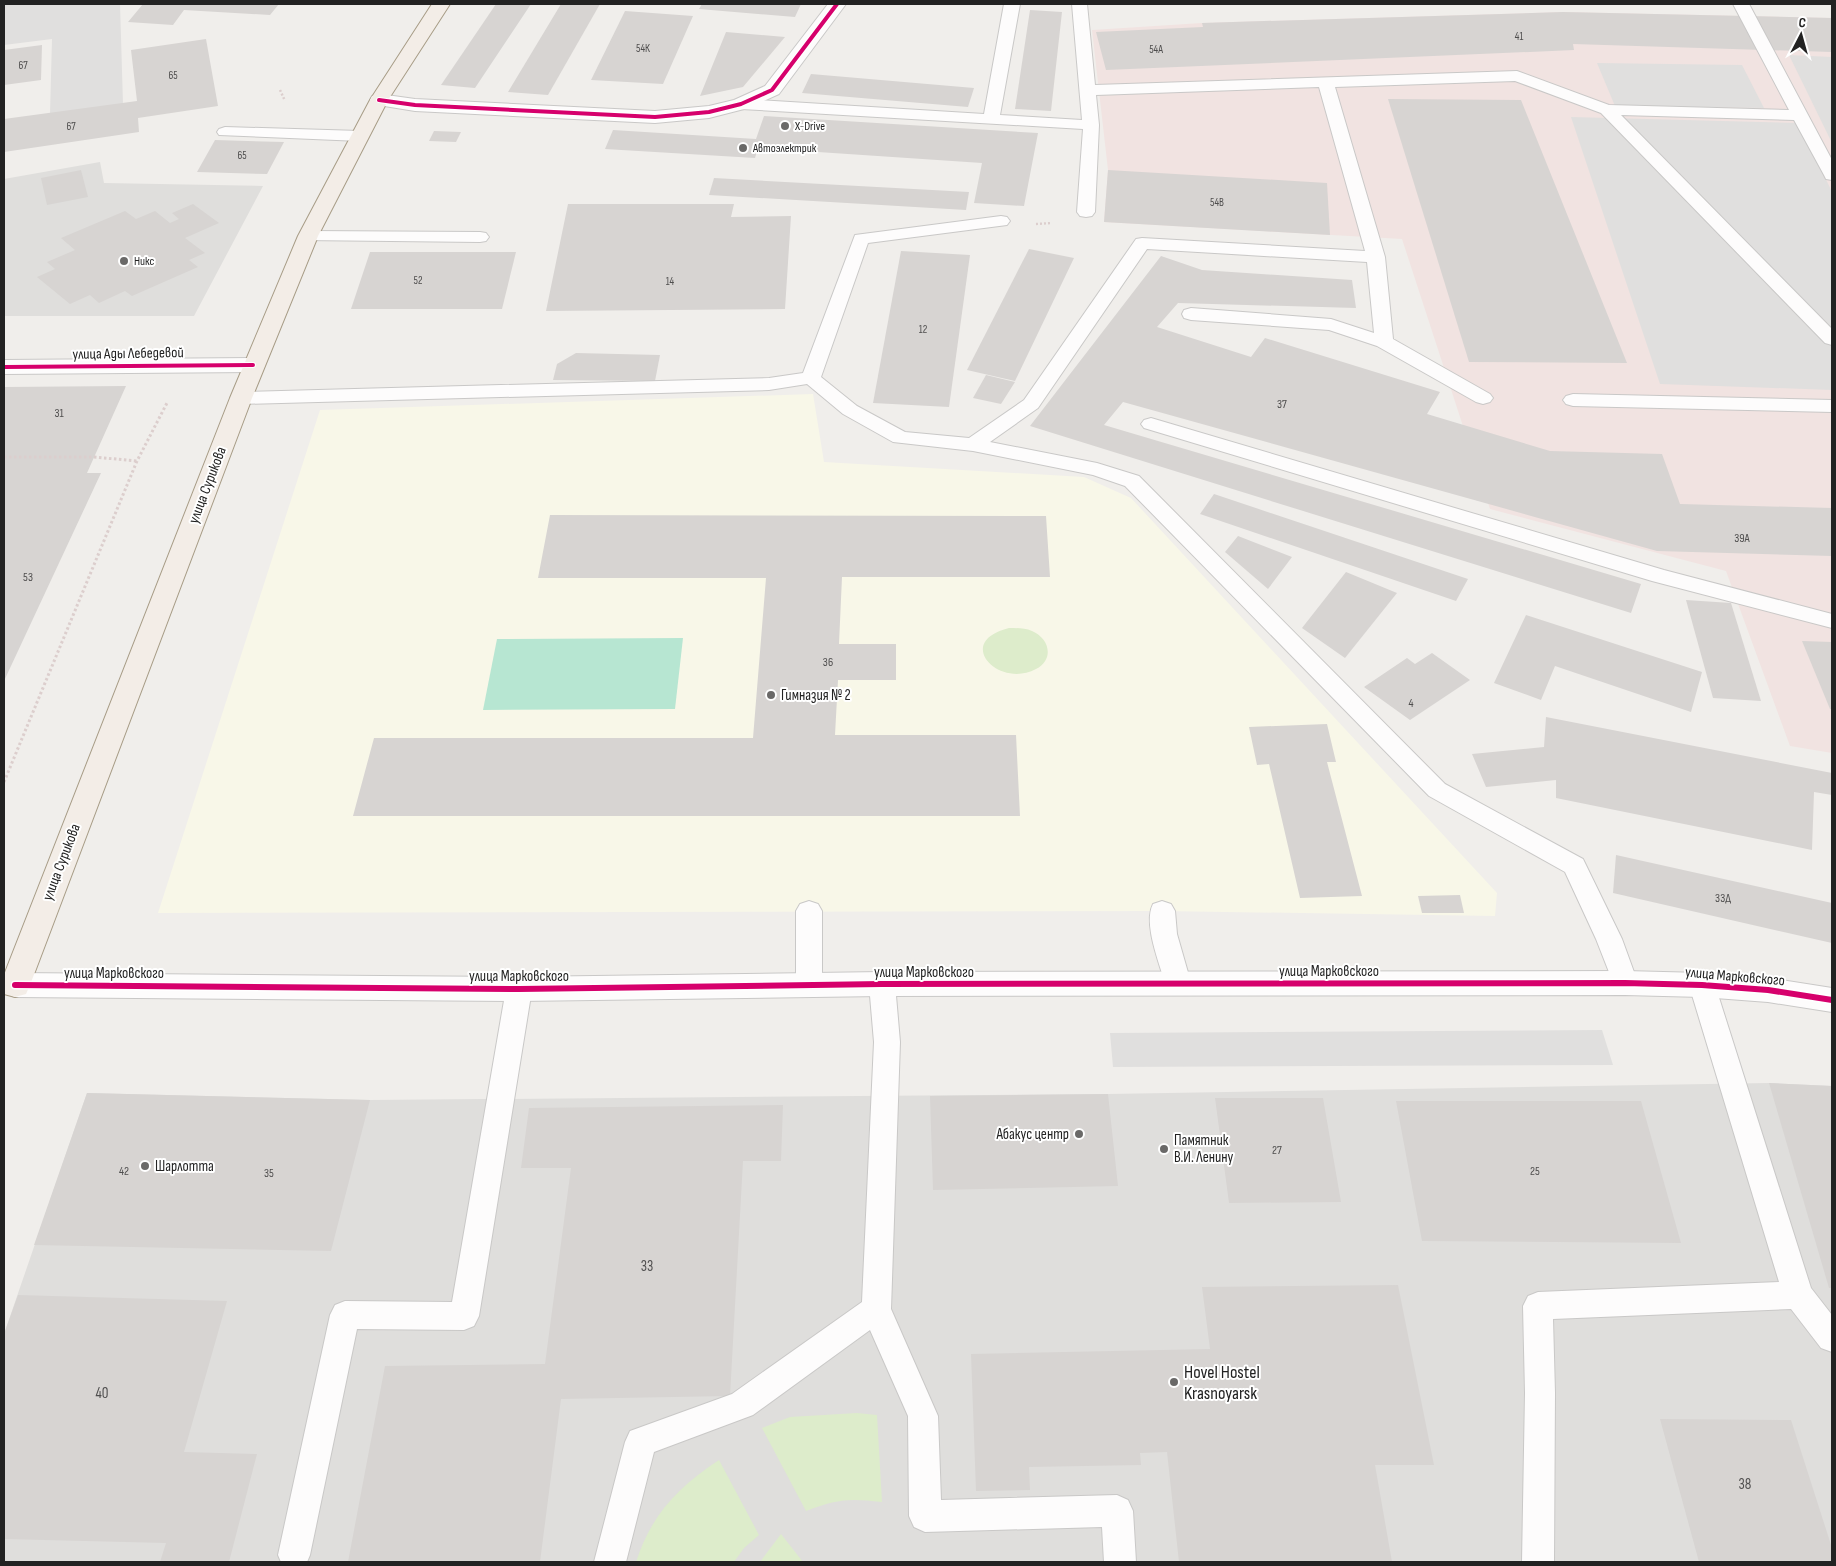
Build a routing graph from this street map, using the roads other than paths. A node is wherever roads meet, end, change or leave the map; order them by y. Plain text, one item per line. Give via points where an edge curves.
1 (441, 4) edge
2 (837, 4) edge
3 (1012, 4) edge
4 (1079, 4) edge
5 (1741, 4) edge
6 (1326, 83) junction
7 (1088, 90) junction
8 (379, 100) junction
9 (741, 104) junction
10 (1607, 110) junction
11 (1802, 114) junction
12 (991, 119) junction
13 (1091, 125) junction
14 (225, 132) dead end
15 (360, 136) junction
16 (1832, 175) edge
17 (1086, 212) road end
18 (1001, 221) road end
19 (308, 236) junction
20 (480, 237) dead end
21 (1376, 257) junction
22 (1191, 314) dead end
23 (1832, 339) edge
24 (1384, 342) junction
25 (254, 365) junction
26 (4, 367) edge
27 (811, 378) junction
28 (241, 398) junction
29 (1482, 398) dead end
30 (1573, 400) dead end
31 (1832, 406) edge
32 (1151, 424) dead end
33 (973, 445) junction
34 (1832, 621) edge
35 (809, 911) dead end
36 (1162, 911) dead end
37 (1178, 983) junction
38 (1625, 983) junction
39 (882, 984) junction
40 (809, 985) junction
41 (1702, 985) junction
42 (15, 986) joint
43 (519, 990) junction
44 (1832, 1000) edge
45 (1798, 1295) junction
46 (876, 1309) junction
47 (1832, 1338) edge
48 (294, 1555) dead end
49 (610, 1562) edge
50 (1120, 1562) edge
51 (1538, 1562) edge

1 - 8 main road, улица Сурикова
2 - 9 street via 772,90
3 - 12 lane
4 - 7 lane
5 - 11 lane
6 - 7 lane
6 - 10 lane via 1517,76
6 - 21 lane
7 - 13 lane
8 - 9 street via 415,105 654,117 709,112
8 - 15 main road, улица Сурикова
9 - 12 lane
10 - 11 lane
10 - 23 lane
11 - 16 lane
12 - 13 lane
13 - 17 lane
14 - 15 lane
15 - 19 main road, улица Сурикова
18 - 27 lane via 861,239
19 - 20 lane
19 - 25 main road, улица Сурикова
21 - 24 lane
21 - 33 lane via 1142,243 1031,404
22 - 24 lane via 1331,325
24 - 29 lane
25 - 26 street, улица Ады Лебедевой
25 - 28 main road, улица Сурикова
27 - 28 lane via 769,384
27 - 33 lane via 850,410 900,438
28 - 42 main road, улица Сурикова
30 - 31 lane
32 - 34 lane via 1651,574
33 - 38 lane via 1097,469 1132,481 1437,790 1574,866 1609,939
35 - 40 lane
36 - 37 lane via 1164,934
37 - 38 street, улица Марковского
37 - 39 street, улица Марковского
38 - 41 street, улица Марковского
39 - 40 street, улица Марковского
39 - 46 lane via 887,1042
40 - 43 street, улица Марковского
41 - 44 street, улица Марковского via 1768,990
41 - 45 lane
42 - 43 street, улица Марковского
43 - 48 lane via 464,1316 346,1316
45 - 47 lane
45 - 51 lane via 1538,1306
46 - 49 lane via 742,1405 641,1442
46 - 50 lane via 923,1416 925,1516 1117,1511

